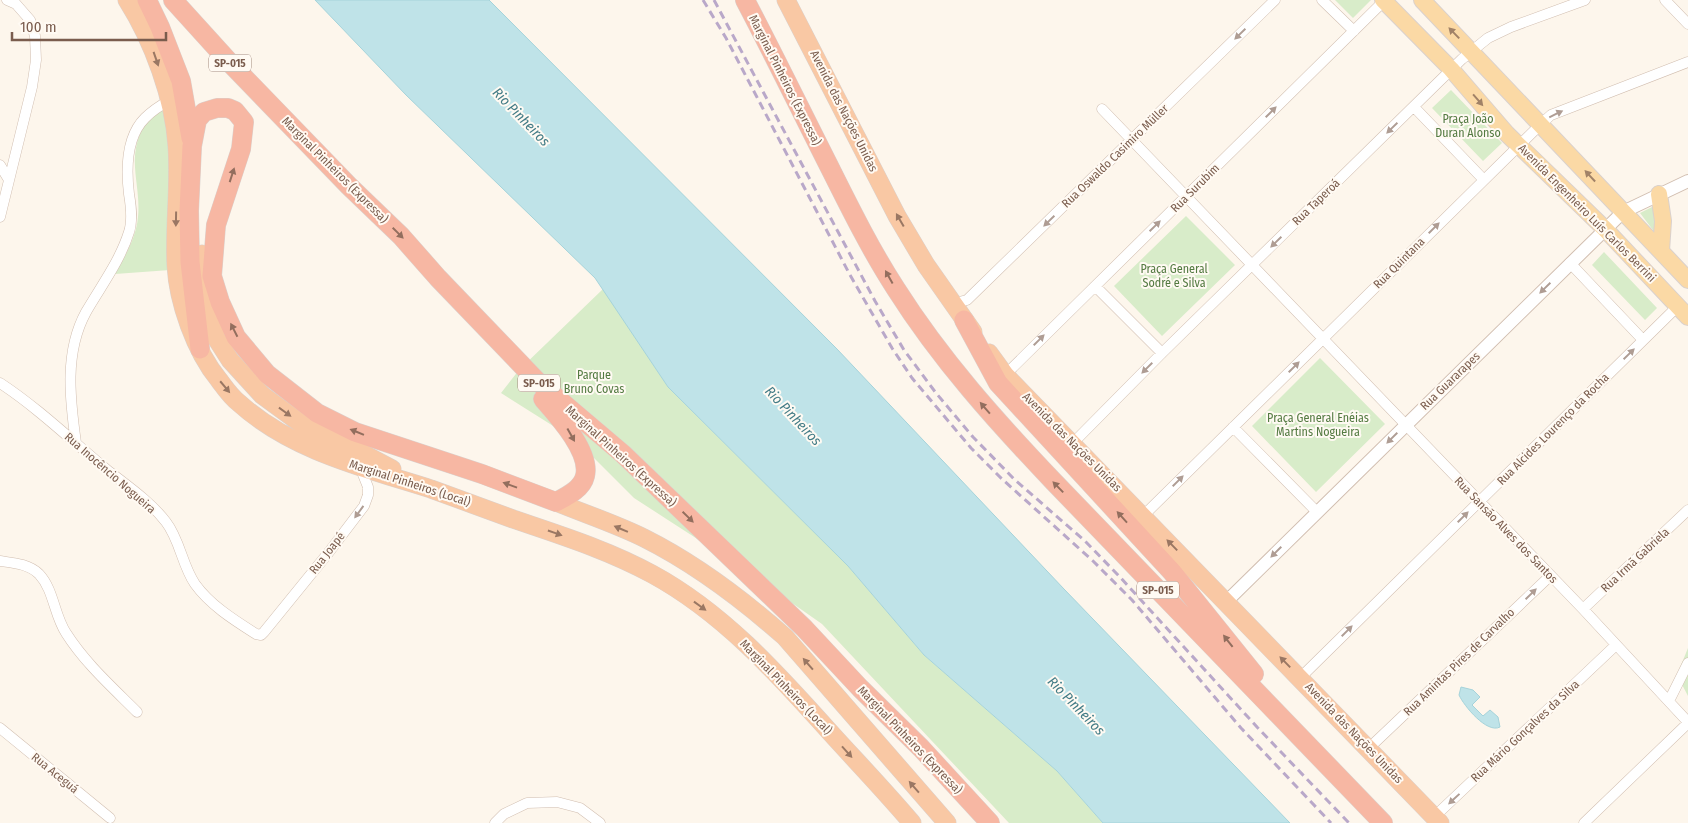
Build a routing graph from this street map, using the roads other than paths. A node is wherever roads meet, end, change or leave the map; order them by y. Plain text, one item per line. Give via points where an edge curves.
1 (7, 0) edge
2 (127, 0) edge
3 (146, 0) edge
4 (173, 0) edge
5 (745, 0) edge
6 (786, 0) edge
7 (1275, 0) edge
8 (1322, 0) edge
9 (1383, 0) edge
10 (1422, 0) edge
11 (1585, 0) edge
12 (1665, 0) edge
13 (1688, 24) edge
14 (1354, 31) junction
15 (1472, 51) junction
16 (1688, 62) edge
17 (1451, 69) junction
18 (170, 100) junction
19 (1414, 107) junction
20 (1102, 109) dead end
21 (1541, 124) junction
22 (1132, 140) junction
23 (1519, 145) junction
24 (192, 146) junction
25 (0, 166) edge
26 (9, 180) junction
27 (1484, 180) junction
28 (1688, 181) edge
29 (1660, 194) junction
30 (1186, 196) junction
31 (1623, 212) junction
32 (0, 217) edge
33 (1605, 229) junction
34 (1661, 251) junction
35 (202, 254) joint
36 (1570, 263) junction
37 (1252, 265) junction
38 (212, 276) junction
39 (1688, 280) edge
40 (1095, 286) junction
41 (950, 300) junction
42 (1683, 312) edge
43 (964, 320) junction
44 (1322, 339) junction
45 (1643, 340) junction
46 (200, 349) junction
47 (1162, 353) junction
48 (510, 354) junction
49 (1005, 375) junction
50 (0, 383) edge
51 (1405, 424) junction
52 (1233, 426) junction
53 (76, 443) junction
54 (1073, 443) junction
55 (360, 467) junction
56 (426, 488) junction
57 (1479, 501) junction
58 (556, 502) junction
59 (1688, 510) edge
60 (1317, 512) junction
61 (1143, 516) junction
62 (0, 561) edge
63 (1550, 576) junction
64 (1227, 602) junction
65 (1583, 609) junction
66 (264, 632) joint
67 (1616, 645) junction
68 (1688, 663) edge
69 (1300, 678) junction
70 (1669, 701) junction
71 (137, 712) dead end
72 (1688, 723) edge
73 (0, 728) edge
74 (1298, 736) junction
75 (1368, 748) junction
76 (110, 818) dead end
77 (1437, 820) edge
78 (495, 823) edge
79 (600, 823) edge
80 (912, 823) edge
81 (947, 823) edge
82 (990, 823) edge
83 (1383, 823) edge
84 (1584, 823) edge

1 - 26 street via 30,20 35,36 36,60
2 -> 18 highway, Marginal Pinheiros (Local) via 150,44
3 - 24 highway via 181,82
4 -> 48 highway, Marginal Pinheiros (Expressa) / SP-015
74 -> 5 highway, Marginal Pinheiros (Expressa) / SP-015 via 1008,434 962,381 895,288 853,213
41 -> 6 highway, Avenida das Nações Unidas via 897,216
7 -> 22 street, Rua Oswaldo Casimiro Müller
8 - 14 street
9 - 14 street, Rua Surubim
9 - 17 main road, Avenida Engenheiro Luís Carlos Berrini
15 -> 10 main road, Avenida Engenheiro Luís Carlos Berrini
11 - 15 street, Rua Taperoá via 1511,27 1488,38
12 - 13 street
30 -> 14 street, Rua Surubim
15 - 17 street, Rua Taperoá
15 - 21 main road, Avenida Engenheiro Luís Carlos Berrini
21 -> 16 street, Rua Quintana via 1551,115
17 - 19 street, Rua Taperoá
17 -> 23 main road, Avenida Engenheiro Luís Carlos Berrini
18 -> 46 highway, Marginal Pinheiros (Local) via 177,145 176,266 182,302
18 - 53 street via 137,128 128,162 130,229 123,249 75,336 71,389
19 - 27 street
19 -> 37 street, Rua Taperoá
20 - 22 street, Rua Sansão Alves dos Santos
21 - 23 street, Rua Quintana
31 -> 21 main road, Avenida Engenheiro Luís Carlos Berrini
22 - 30 street, Rua Sansão Alves dos Santos
22 -> 41 street, Rua Oswaldo Casimiro Müller via 967,300
23 - 27 street, Rua Quintana
23 - 33 main road, Avenida Engenheiro Luís Carlos Berrini
38 -> 24 highway via 216,225 241,149 244,122 236,111 228,108 204,112 197,120
24 - 46 highway via 190,262
25 - 26 street
26 - 32 street
44 -> 27 street, Rua Quintana
28 - 29 street, Rua Guararapes
29 - 31 street, Rua Guararapes
29 - 34 main road via 1663,221
30 - 37 street, Rua Sansão Alves dos Santos
40 -> 30 street, Rua Surubim
31 - 33 street, Rua Guararapes
31 - 34 main road, Avenida Engenheiro Luís Carlos Berrini
33 - 36 street, Rua Guararapes
33 - 42 main road, Avenida Engenheiro Luís Carlos Berrini
34 - 39 main road, Avenida Engenheiro Luís Carlos Berrini
35 - 38 highway
35 -> 56 highway via 202,273 216,338 230,360 262,395 307,428
36 - 45 street
36 -> 51 street, Rua Guararapes
37 - 44 street, Rua Sansão Alves dos Santos
37 - 47 street, Rua Taperoá
58 -> 38 highway via 355,432 317,413 267,374 236,337
40 - 47 street
49 -> 40 street, Rua Surubim
41 - 43 highway, Avenida das Nações Unidas
42 - 45 street, Rua Alcides Lourenço da Rocha
43 - 49 highway, Avenida das Nações Unidas
74 -> 43 highway via 1172,572 998,383
44 - 51 street, Rua Sansão Alves dos Santos
52 -> 44 street, Rua Quintana
57 -> 45 street, Rua Alcides Lourenço da Rocha
46 -> 55 highway, Marginal Pinheiros (Local) via 215,375 237,402 259,419 288,437
47 -> 54 street, Rua Taperoá
48 -> 58 highway via 538,394 564,422 585,462 585,477 578,488
48 -> 82 highway, Marginal Pinheiros (Expressa) / SP-015 via 623,454 804,628
49 - 54 highway, Avenida das Nações Unidas
50 - 53 street, Rua Inocêncio Nogueira
51 - 57 street, Rua Sansão Alves dos Santos
51 -> 60 street, Rua Guararapes
52 - 60 street
61 -> 52 street, Rua Quintana
53 - 66 street, Rua Inocêncio Nogueira via 166,522 194,583 210,600 230,618 256,634
54 - 61 highway, Avenida das Nações Unidas
55 - 56 highway, Marginal Pinheiros (Local)
55 -> 66 street, Rua Joapé via 368,487 364,506
56 -> 80 highway, Marginal Pinheiros (Local) via 610,554 678,590 755,652
57 - 63 street, Rua Sansão Alves dos Santos
69 -> 57 street, Rua Alcides Lourenço da Rocha
81 -> 58 highway via 784,637 755,611 704,573 644,538
59 - 65 street, Rua Irmã Gabriela
60 -> 64 street, Rua Guararapes
64 -> 61 highway, Avenida das Nações Unidas
62 - 71 street via 25,566 40,576 65,632 99,675
63 - 65 street, Rua Sansão Alves dos Santos
75 -> 63 street, Rua Amintas Pires de Carvalho
69 -> 64 highway, Avenida das Nações Unidas
65 - 67 street, Rua Sansão Alves dos Santos
67 - 70 street, Rua Sansão Alves dos Santos
67 -> 77 street, Rua Mário Gonçalves da Silva
68 - 70 street
69 - 75 highway, Avenida das Nações Unidas
70 - 72 street, Rua Sansão Alves dos Santos
72 - 84 street
73 - 76 street, Rua Aceguá
74 - 83 highway, Marginal Pinheiros (Expressa) / SP-015
75 - 77 highway, Avenida das Nações Unidas
78 - 79 street via 504,814 527,803 558,802 580,808

